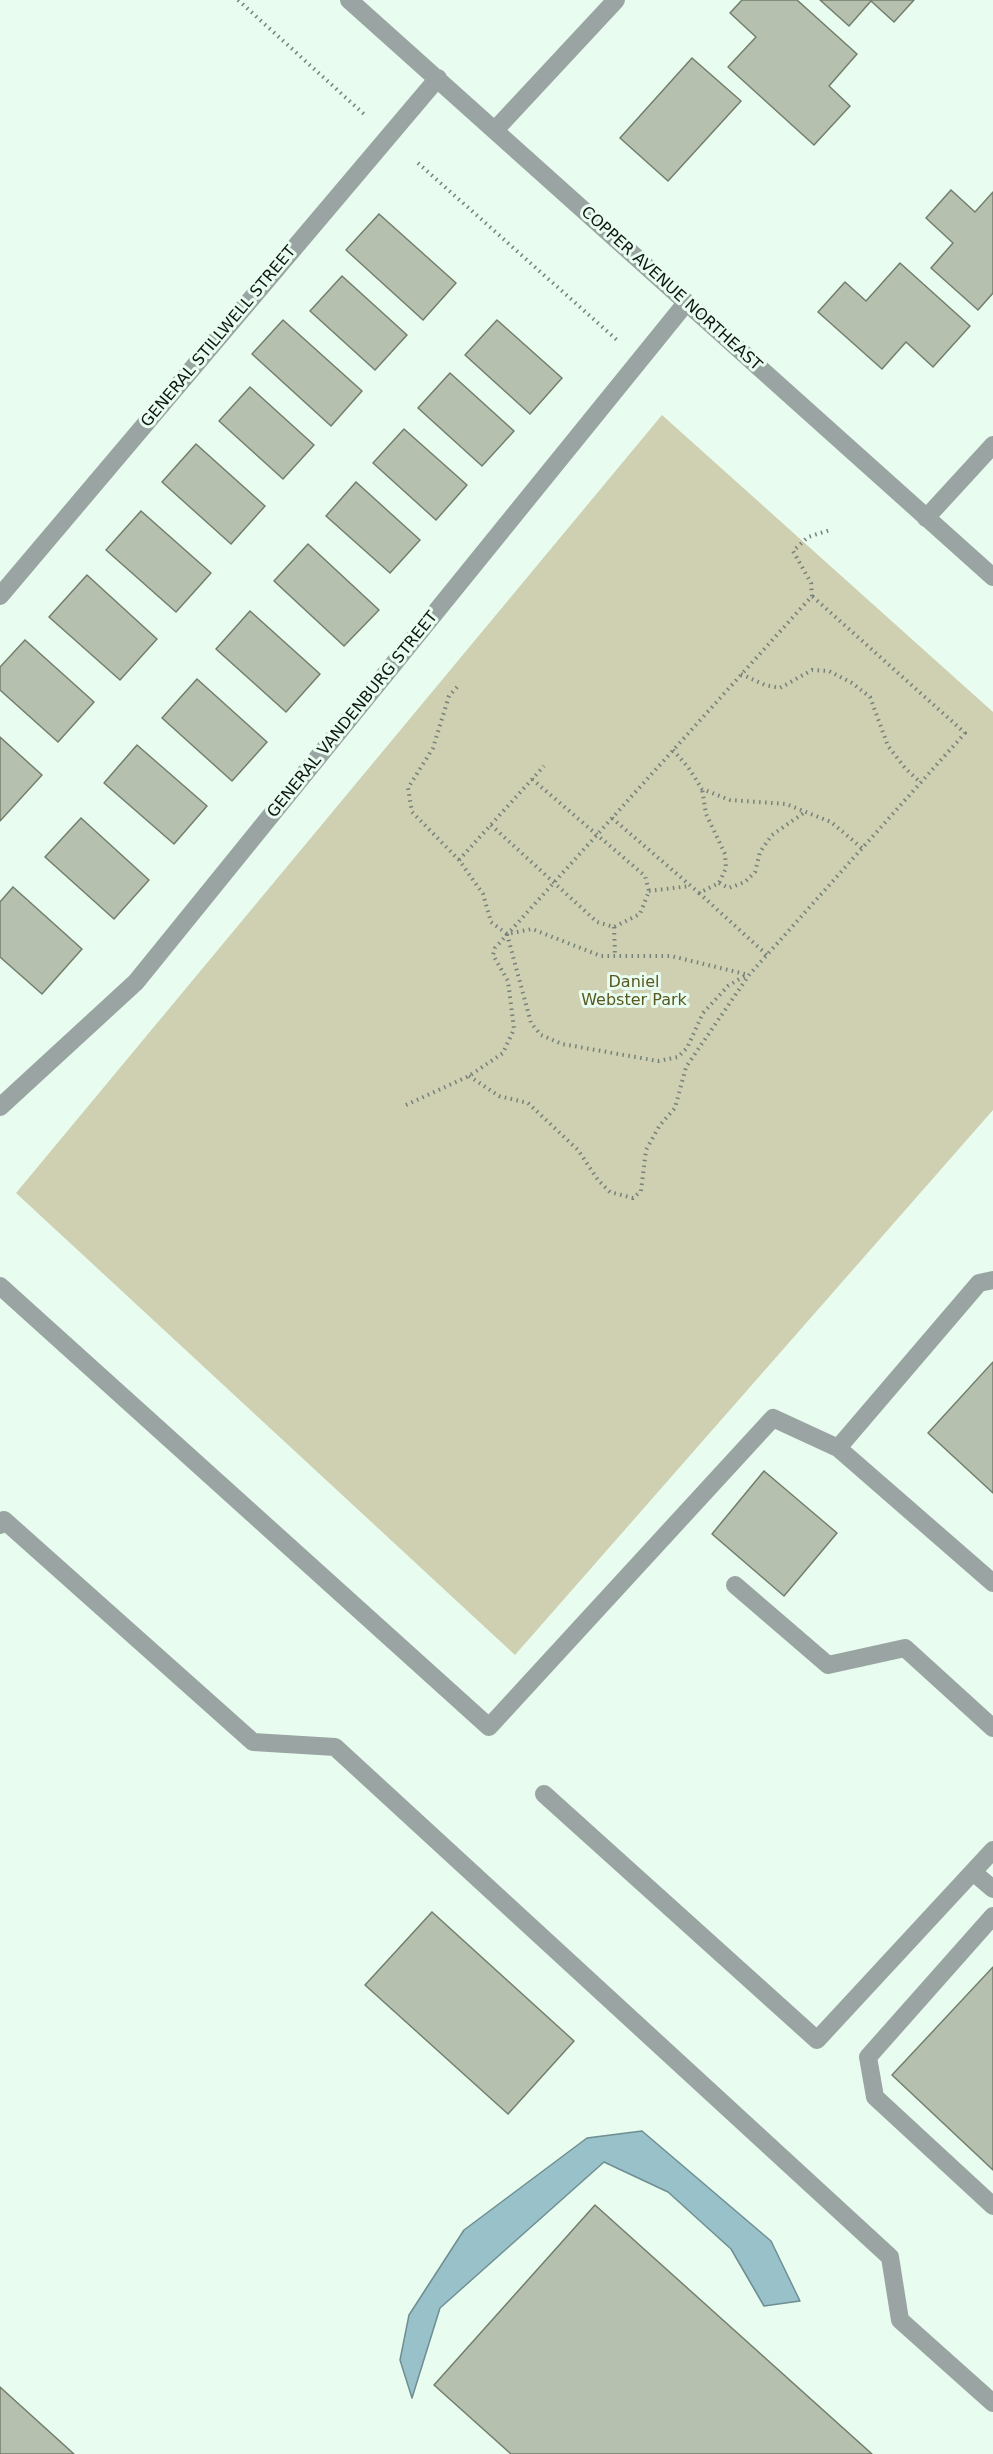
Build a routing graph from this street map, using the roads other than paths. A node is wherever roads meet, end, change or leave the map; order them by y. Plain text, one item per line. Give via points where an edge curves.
1 (349, 0) edge
2 (616, 0) edge
3 (438, 78) junction
4 (495, 130) junction
5 (687, 303) junction
6 (993, 445) edge
7 (926, 518) junction
8 (993, 578) edge
9 (0, 596) edge
10 (0, 1107) edge
11 (993, 1280) edge
12 (0, 1286) edge
13 (838, 1448) junction
14 (0, 1526) edge
15 (993, 1583) edge
16 (735, 1585) dead end
17 (993, 1728) edge
18 (544, 1794) dead end
19 (993, 1850) edge
20 (973, 1872) junction
21 (993, 1889) edge
22 (993, 1916) edge
23 (993, 2206) edge
24 (993, 2403) edge

1 - 3 street, COPPER AVENUE NORTHEAST
2 - 4 street
3 - 4 street, COPPER AVENUE NORTHEAST
3 - 9 street, GENERAL STILLWELL STREET
4 - 5 street, COPPER AVENUE NORTHEAST
5 - 7 street, COPPER AVENUE NORTHEAST
5 - 10 street, GENERAL VANDENBURG STREET via 136,982
6 - 7 street
7 - 8 street, COPPER AVENUE NORTHEAST
11 - 13 street via 978,1283
12 - 13 street via 489,1727 773,1418
13 - 15 street
14 - 24 street via 4,1520 253,1742 335,1747 890,2257 900,2320
16 - 17 street via 828,1665 905,1648
18 - 20 street via 817,2040
19 - 20 street
20 - 21 street
22 - 23 street via 868,2057 875,2097

